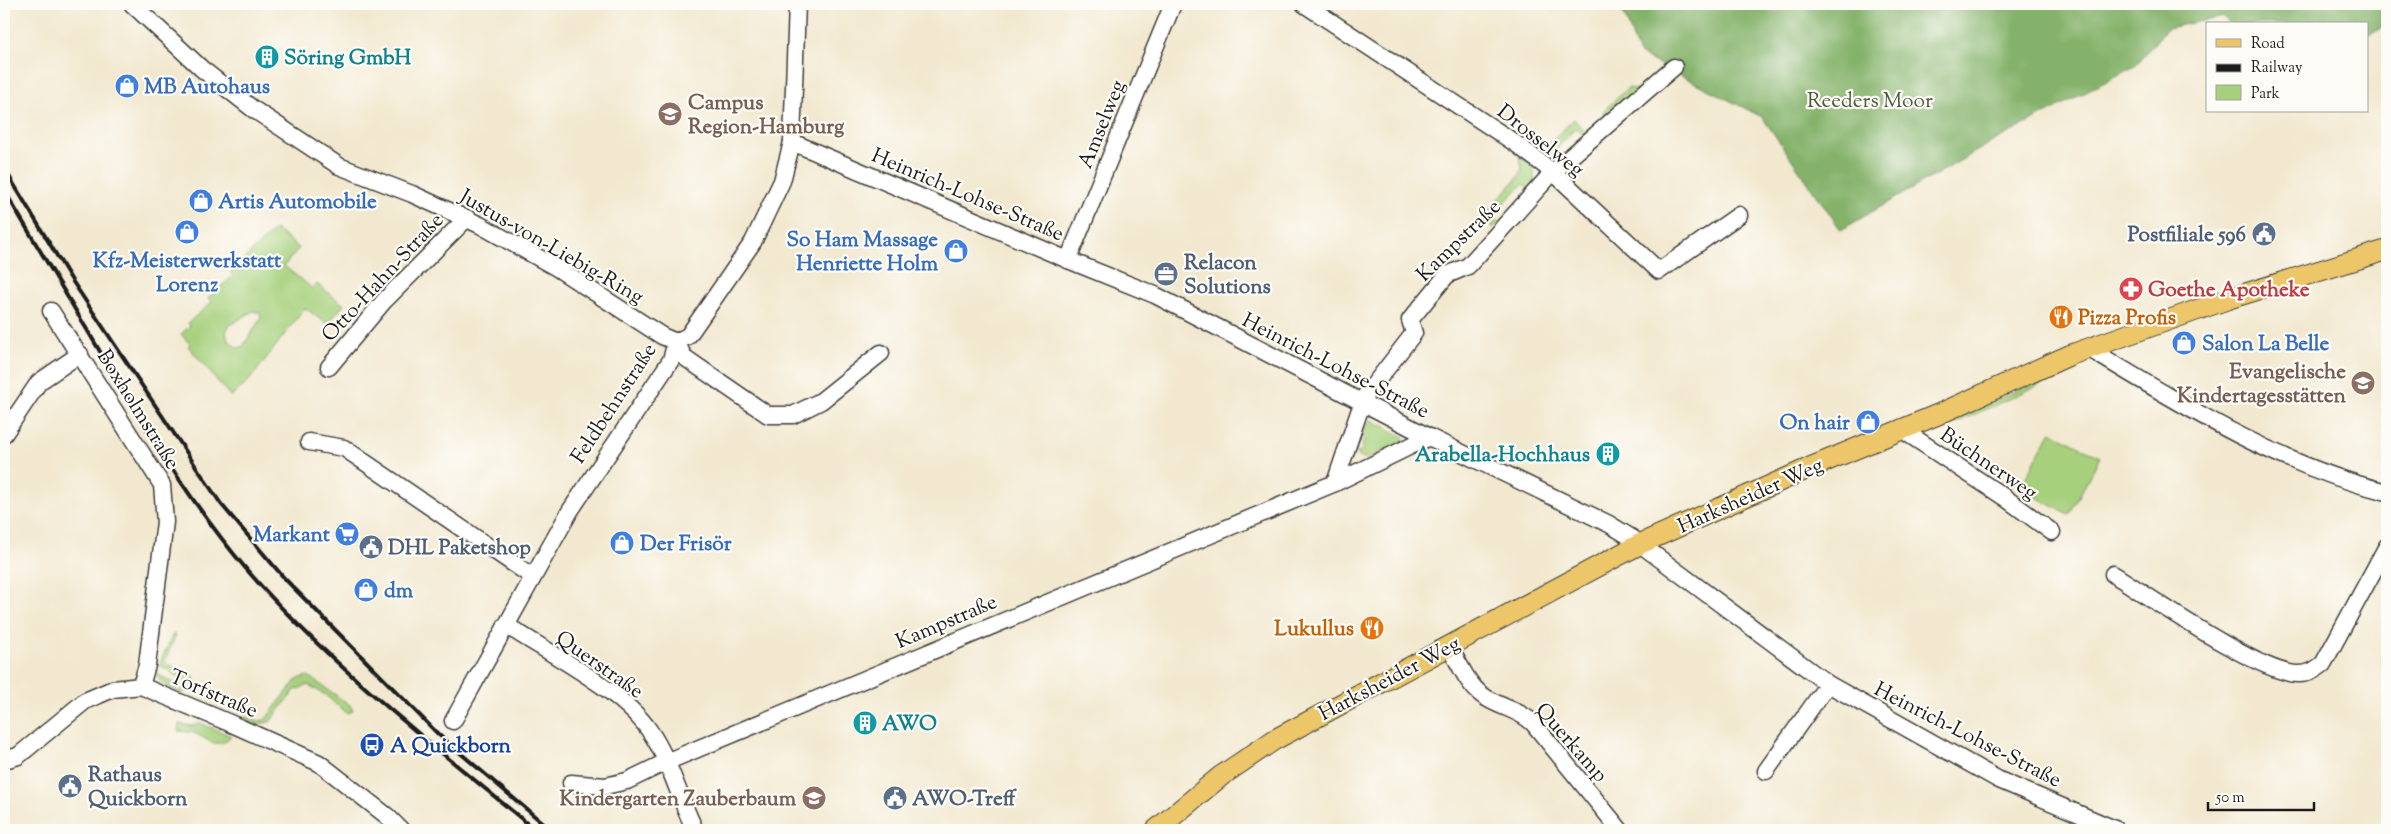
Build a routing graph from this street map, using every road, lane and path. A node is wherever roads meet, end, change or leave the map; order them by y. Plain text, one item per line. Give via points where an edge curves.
1 (132, 4) edge
2 (145, 4) edge
3 (797, 4) edge
4 (1173, 4) edge
5 (1304, 4) edge
6 (155, 27) junction
7 (1674, 67) dead end
8 (792, 142) junction
9 (1553, 172) junction
10 (1739, 215) dead end
11 (467, 218) junction
12 (2387, 250) edge
13 (1068, 260) junction
14 (51, 311) dead end
15 (676, 342) junction
16 (2088, 348) junction
17 (881, 353) dead end
18 (80, 354) junction
19 (329, 367) dead end
20 (1365, 403) junction
21 (1901, 430) junction
22 (4, 434) edge
23 (1429, 437) junction
24 (309, 442) dead end
25 (1335, 483) junction
26 (2387, 492) edge
27 (2052, 532) dead end
28 (1640, 544) junction
29 (2387, 546) edge
30 (2113, 574) dead end
31 (533, 577) junction
32 (506, 626) junction
33 (1449, 647) junction
34 (1828, 684) junction
35 (142, 686) junction
36 (453, 721) dead end
37 (4, 760) edge
38 (666, 762) junction
39 (1766, 771) dead end
40 (571, 783) dead end
41 (401, 830) edge
42 (695, 830) edge
43 (1156, 830) edge
44 (1620, 830) edge
45 (2116, 830) edge

1 - 6 street, Justus-von-Liebig-Ring
2 - 6 street, Justus-von-Liebig-Ring
3 - 8 street, Feldbehnstraße
4 - 13 street, Amselweg
5 - 9 street, Drosselweg via 1515,142
6 - 11 street, Justus-von-Liebig-Ring via 253,108 339,166
7 - 9 street, Kampstraße
8 - 13 street, Heinrich-Lohse-Straße
8 - 15 street, Feldbehnstraße via 782,181 753,242 688,336
9 - 10 street, Drosselweg via 1659,271
9 - 20 street, Kampstraße via 1468,266 1448,274 1410,320 1414,334 1366,395
11 - 15 street, Justus-von-Liebig-Ring via 557,268
11 - 19 street, Otto-Hahn-Straße via 384,301
12 - 16 main road, Harksheider Weg via 2240,295
13 - 20 street, Heinrich-Lohse-Straße via 1155,295
14 - 18 street, Boxholmstraße
15 - 17 street via 684,357 768,415 793,415 821,401
15 - 31 street, Feldbehnstraße via 671,360 594,472
16 - 21 main road, Harksheider Weg
16 - 26 street via 2166,395 2271,450 2344,481
18 - 22 street via 39,382
18 - 35 street, Boxholmstraße via 162,485 165,522
20 - 23 street, Heinrich-Lohse-Straße
20 - 25 street, Kampstraße
21 - 27 street, Büchnerweg
21 - 28 main road, Harksheider Weg
23 - 25 street, Kampstraße
23 - 28 street, Heinrich-Lohse-Straße via 1609,524
24 - 31 street via 344,448
25 - 38 street, Kampstraße
28 - 33 main road, Harksheider Weg
28 - 34 street, Heinrich-Lohse-Straße
29 - 30 street via 2323,664 2311,673 2277,670 2238,651
31 - 32 street, Feldbehnstraße
32 - 36 street, Feldbehnstraße
32 - 38 street, Querstraße via 622,701 650,730
33 - 43 main road, Harksheider Weg via 1253,753
33 - 44 street, Querkamp via 1473,688 1526,716
34 - 39 street
34 - 45 street, Heinrich-Lohse-Straße via 2000,780
35 - 37 street, Torfstraße via 113,689 85,701 18,756
35 - 41 street, Torfstraße via 319,763
38 - 40 street, Kampstraße via 628,781 605,786
38 - 42 street, Querstraße

